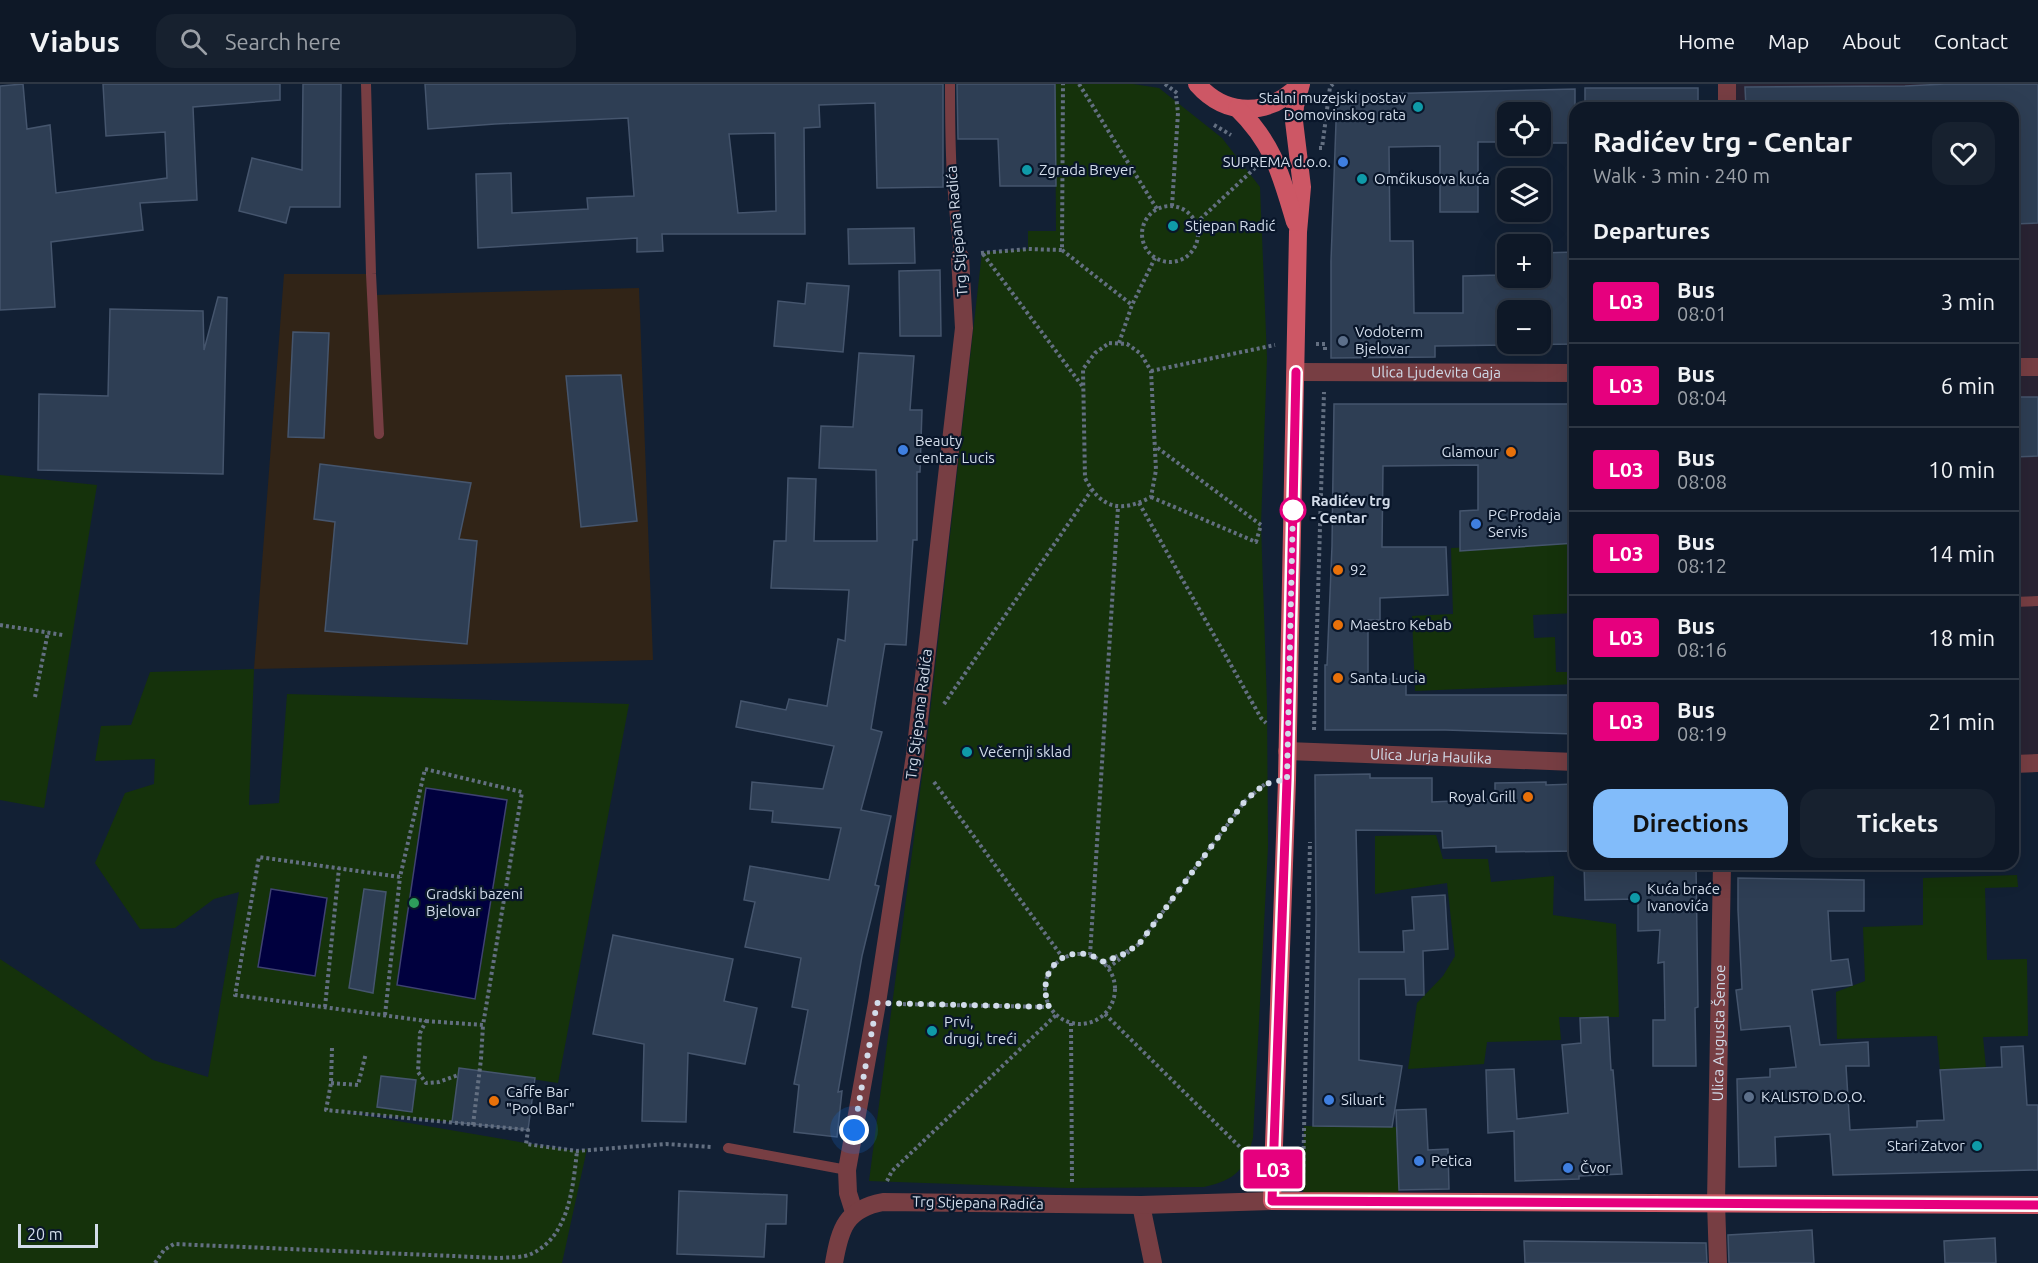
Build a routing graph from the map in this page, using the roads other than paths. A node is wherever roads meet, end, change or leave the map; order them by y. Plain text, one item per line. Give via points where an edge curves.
1 (366, 84) edge
2 (950, 84) edge
3 (1197, 84) edge
4 (1300, 84) edge
5 (1727, 84) edge
6 (1727, 102) edge
7 (1237, 108) junction
8 (1298, 232) junction
9 (960, 257) joint
10 (2019, 367) edge
11 (2038, 367) edge
12 (1296, 372) junction
13 (1569, 374) edge
14 (379, 434) dead end
15 (2019, 602) edge
16 (2038, 602) edge
17 (1287, 751) junction
18 (1569, 762) edge
19 (2038, 763) edge
20 (2019, 764) edge
21 (1722, 870) edge
22 (728, 1148) road end
23 (847, 1170) junction
24 (1272, 1201) junction
25 (1716, 1202) junction
26 (1141, 1205) junction
27 (2038, 1205) edge
28 (854, 1212) junction
29 (834, 1263) edge
30 (1153, 1263) edge
31 (1718, 1263) edge

1 - 14 lane
2 - 9 lane, Trg Stjepana Radića via 954,221
3 - 7 main road via 1220,103
4 - 7 main road via 1273,105
4 - 8 main road via 1294,121 1302,187
5 - 6 street
7 - 8 main road via 1264,138 1276,160
8 - 12 main road
9 - 23 street, Trg Stjepana Radića via 964,328 915,755
10 - 11 street
12 - 13 street, Ulica Ljudevita Gaja
12 - 17 main road
15 - 16 lane
17 - 18 street, Ulica Jurja Haulika
17 - 24 main road
19 - 20 street
21 - 25 street, Ulica Augusta Šenoe
22 - 23 lane
23 - 28 street, Trg Stjepana Radića
24 - 25 main road
24 - 26 street, Trg Stjepana Radića
25 - 27 main road
25 - 31 street, Ulica Augusta Šenoe
26 - 28 street, Trg Stjepana Radića via 883,1202
26 - 30 street
28 - 29 street via 843,1229

